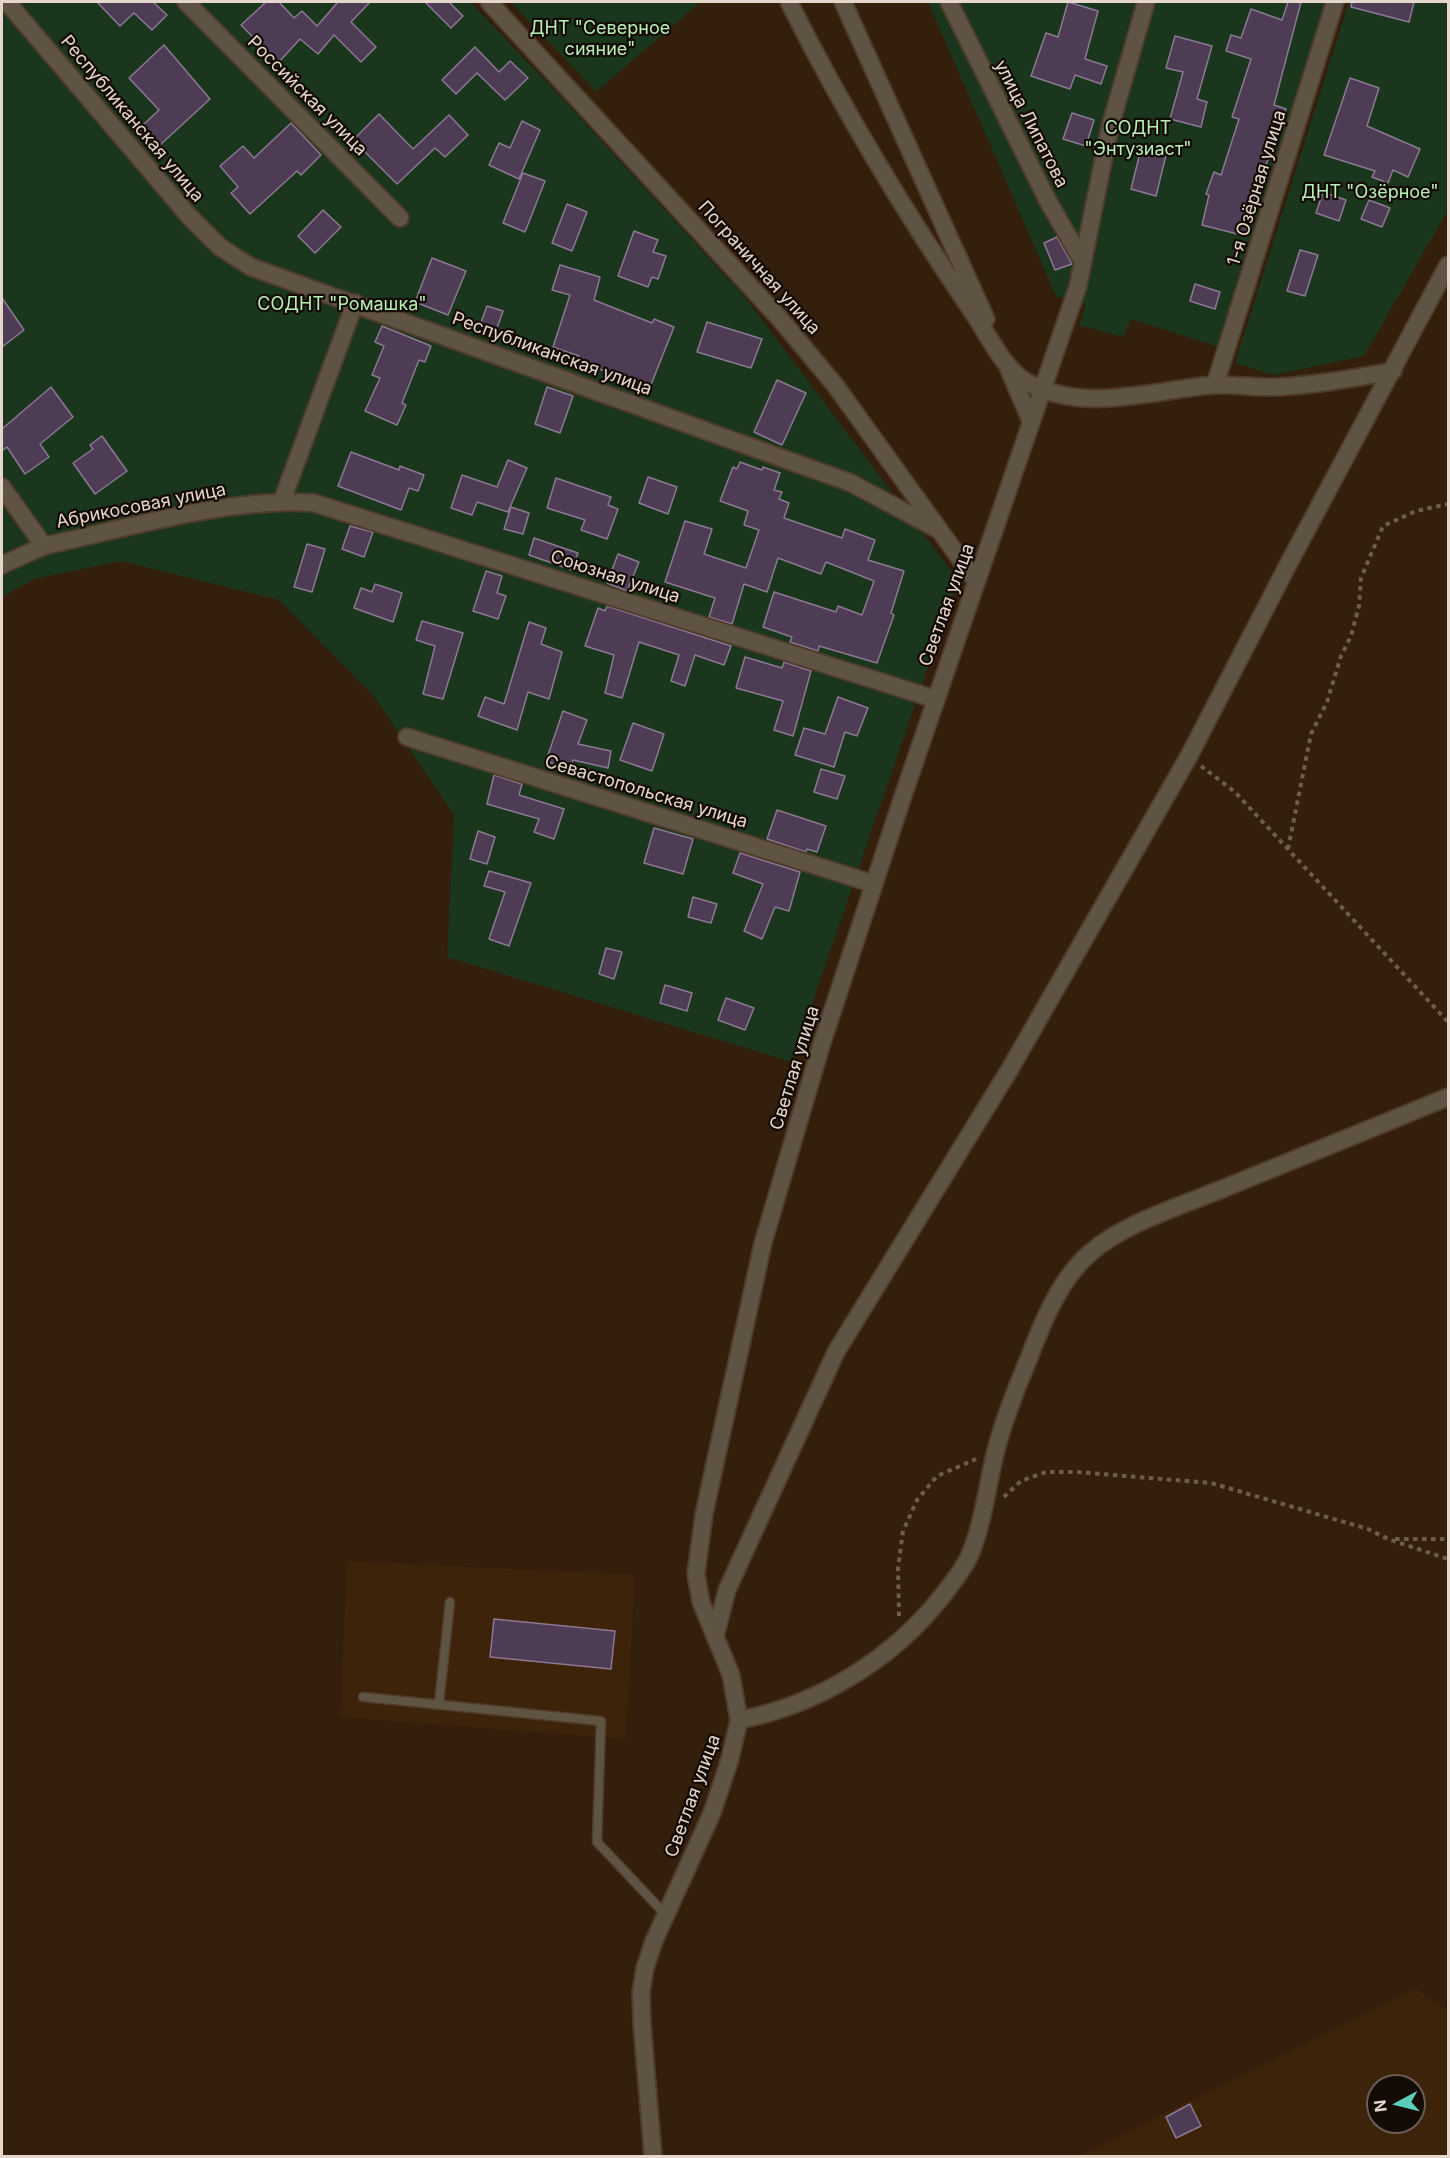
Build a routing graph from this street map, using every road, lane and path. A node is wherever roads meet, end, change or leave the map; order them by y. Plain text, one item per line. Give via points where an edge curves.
1 (4, 2) edge
2 (186, 2) edge
3 (489, 2) edge
4 (789, 2) edge
5 (843, 2) edge
6 (950, 2) edge
7 (1146, 2) edge
8 (1335, 2) edge
9 (399, 218) dead end
10 (1083, 262) junction
11 (1449, 265) edge
12 (355, 303) junction
13 (1004, 359) junction
14 (1394, 371) junction
15 (1215, 385) junction
16 (1043, 389) junction
17 (1031, 421) junction
18 (2, 487) edge
19 (282, 501) junction
20 (1449, 504) edge
21 (937, 529) junction
22 (44, 546) junction
23 (2, 565) edge
24 (976, 581) junction
25 (935, 699) junction
26 (407, 737) dead end
27 (1189, 756) junction
28 (1288, 849) junction
29 (874, 884) junction
30 (1449, 1022) edge
31 (1449, 1097) edge
32 (996, 1450) junction
33 (980, 1520) junction
34 (1388, 1539) junction
35 (1449, 1539) edge
36 (1449, 1559) edge
37 (450, 1602) dead end
38 (716, 1633) junction
39 (900, 1641) junction
40 (363, 1697) dead end
41 (440, 1703) junction
42 (740, 1720) junction
43 (666, 1916) junction
44 (653, 2157) edge

1 - 12 street, Республиканская улица via 220,247 251,267
2 - 9 street, Российская улица
3 - 21 street, Пограничная улица via 780,319 835,385
4 - 13 street via 823,70 886,178 938,264
5 - 13 street
6 - 10 street, улица Липатова via 1049,203
7 - 10 street, Светлая улица via 1110,127
8 - 15 street, 1-я Озёрная улица
10 - 16 street, Светлая улица
11 - 14 street
12 - 19 street
12 - 21 street, Республиканская улица via 850,483
13 - 16 street via 1028,383
13 - 17 street
14 - 15 street via 1277,387
14 - 27 street
15 - 16 street via 1118,398 1088,398
16 - 17 street, Светлая улица
17 - 24 street, Светлая улица
18 - 22 street, Абрикосовая улица
19 - 22 street, Абрикосовая улица via 219,509
19 - 25 street, Союзная улица via 314,503
20 - 28 path via 1383,526 1371,550 1361,578 1351,636 1311,734
21 - 24 street, Пограничная улица
22 - 23 street
24 - 25 street, Светлая улица
25 - 29 street, Светлая улица
26 - 29 street, Севастопольская улица
27 - 28 path via 1235,792
27 - 38 street via 1010,1069 836,1352 727,1590
28 - 30 path
29 - 38 street, Светлая улица via 821,1046 764,1243 709,1491 696,1574 701,1602
31 - 32 street via 1161,1214 1090,1253 1067,1280 1044,1321
32 - 33 street
32 - 39 path via 937,1476 917,1500 903,1532 898,1568
33 - 34 path via 1021,1481 1046,1472 1077,1472 1211,1483 1368,1529
33 - 39 street via 968,1558 930,1611
34 - 35 path
34 - 36 path
37 - 41 lane
38 - 42 street, Светлая улица via 731,1675
39 - 42 street via 867,1667 821,1692 766,1715
40 - 41 lane
41 - 43 lane via 602,1721 597,1842
42 - 43 street, Светлая улица via 712,1813
43 - 44 street, Светлая улица via 654,1941 641,1992

